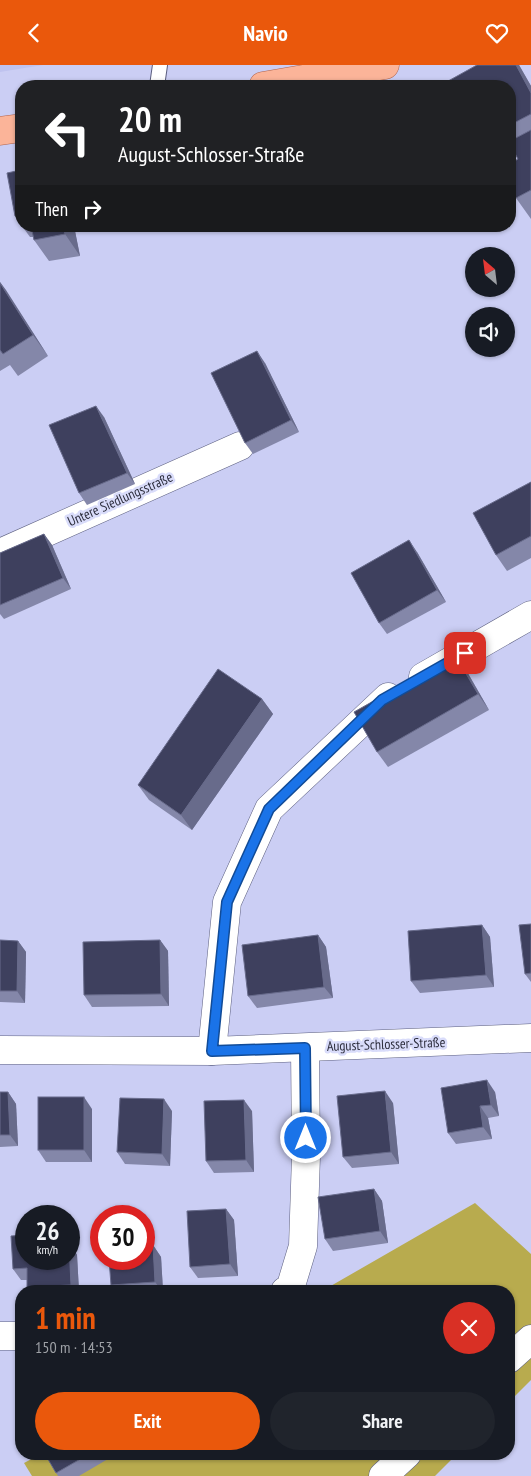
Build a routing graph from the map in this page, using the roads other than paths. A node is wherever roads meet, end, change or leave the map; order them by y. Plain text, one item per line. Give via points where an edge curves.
1 (160, 65) edge
2 (385, 65) edge
3 (158, 80) edge
4 (298, 80) edge
5 (15, 129) edge
6 (0, 131) edge
7 (240, 446) edge
8 (0, 553) edge
9 (531, 615) edge
10 (531, 1038) edge
11 (305, 1048) junction
12 (0, 1050) edge
13 (212, 1051) junction
14 (291, 1285) edge
15 (0, 1336) edge
16 (15, 1336) edge
17 (531, 1339) edge
18 (515, 1354) edge
19 (400, 1460) edge
20 (383, 1476) edge

1 - 3 lane
2 - 4 main road
5 - 6 main road
7 - 8 street, Untere Siedlungsstraße
9 - 13 street via 382,700 269,809 227,902
10 - 11 street, August-Schlosser-Straße
11 - 13 street, August-Schlosser-Straße
11 - 14 street via 303,1246
12 - 13 street, August-Schlosser-Straße
15 - 16 street
17 - 18 street
19 - 20 street

